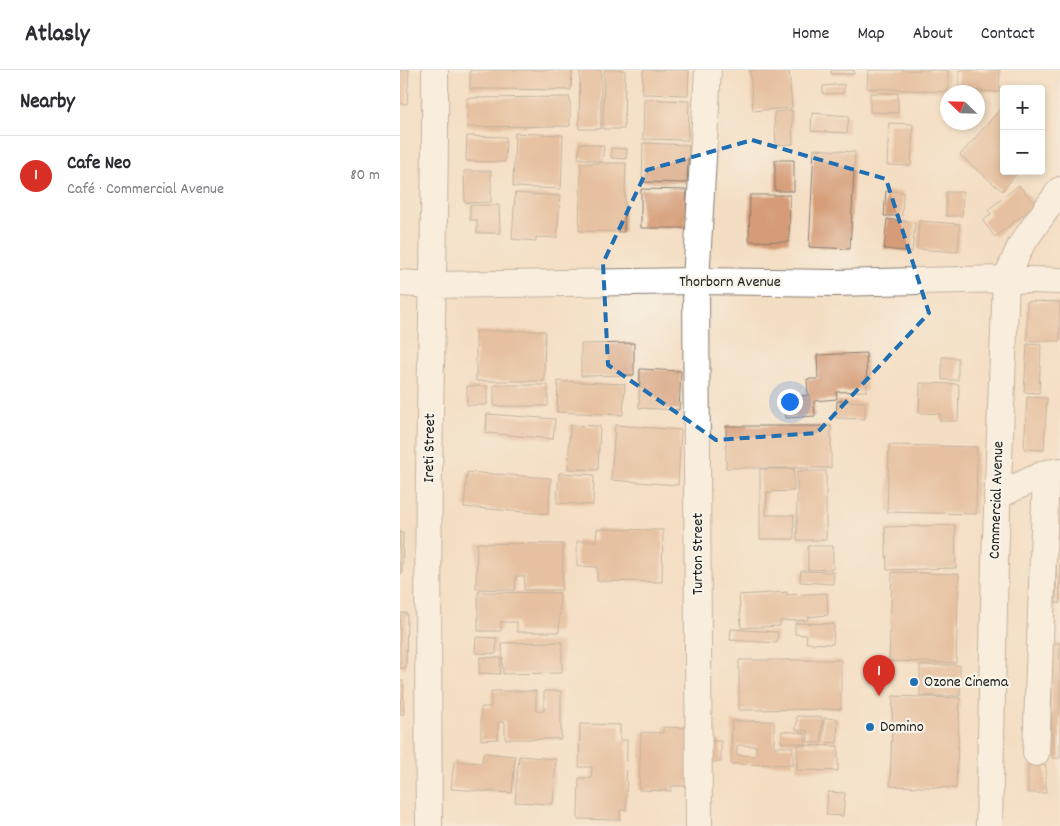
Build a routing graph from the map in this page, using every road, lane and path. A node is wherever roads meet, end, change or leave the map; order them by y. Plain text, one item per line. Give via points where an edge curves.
1 (435, 70) edge
2 (708, 70) edge
3 (1060, 190) edge
4 (1006, 279) junction
5 (696, 281) junction
6 (1060, 281) edge
7 (400, 283) edge
8 (433, 285) junction
9 (1053, 472) edge
10 (997, 496) junction
11 (1050, 632) edge
12 (1036, 753) dead end
13 (429, 826) edge
14 (699, 826) edge
15 (989, 826) edge

1 - 8 street, Ireti Street
2 - 5 street, Turton Street
3 - 4 street, Commercial Avenue via 1021,245
4 - 5 street, Thorborn Avenue via 834,283
4 - 6 street, Thorborn Avenue
4 - 10 street, Commercial Avenue
5 - 8 street, Thorborn Avenue
5 - 14 street, Turton Street
7 - 8 street, Thorborn Avenue
8 - 13 street, Ireti Street via 429,455
9 - 10 street
9 - 11 street
10 - 15 street, Commercial Avenue
11 - 12 street

